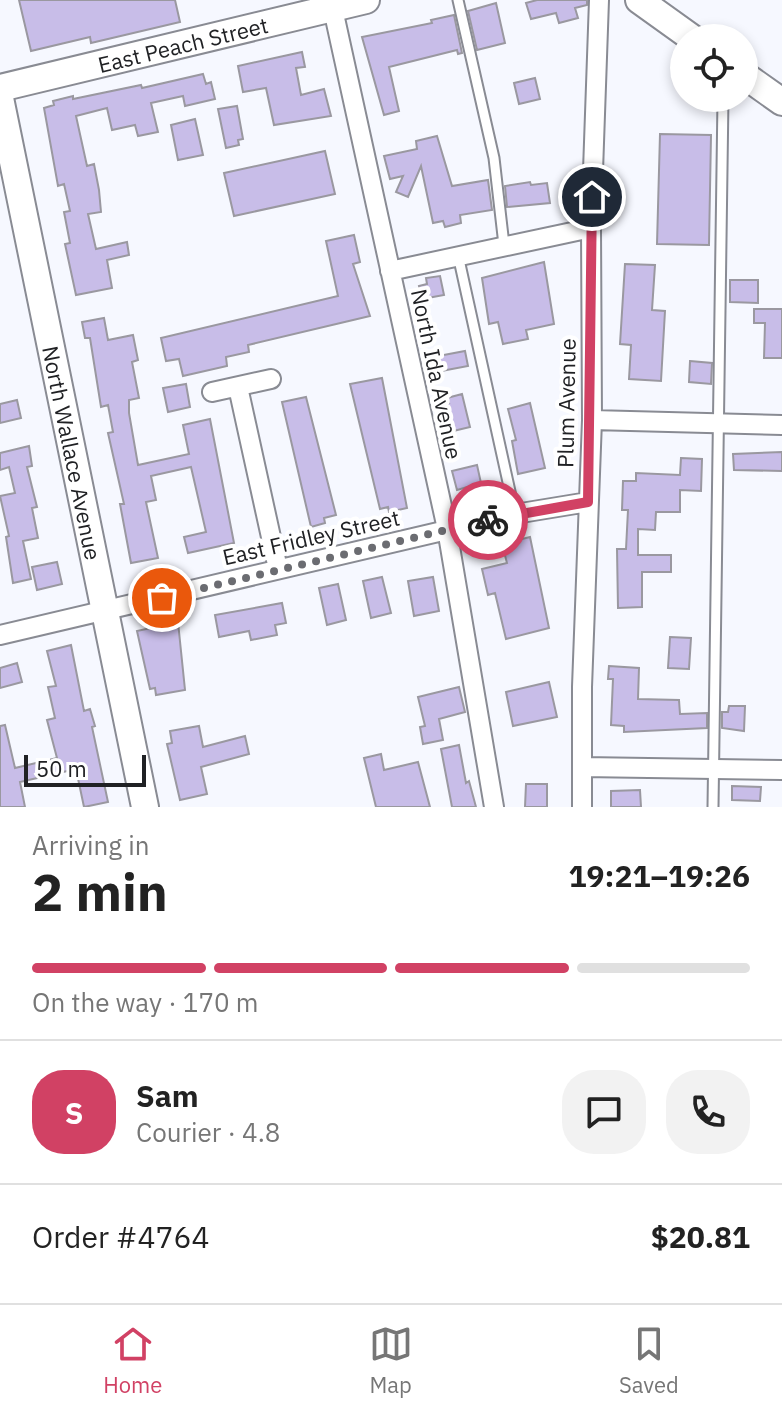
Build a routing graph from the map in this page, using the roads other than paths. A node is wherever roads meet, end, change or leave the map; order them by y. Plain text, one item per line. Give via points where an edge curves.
1 (366, 0) edge
2 (458, 0) edge
3 (599, 0) edge
4 (639, 0) edge
5 (332, 4) edge
6 (672, 24) edge
7 (758, 85) edge
8 (0, 88) edge
9 (0, 98) edge
10 (782, 102) edge
11 (723, 112) edge
12 (591, 228) junction
13 (504, 245) junction
14 (458, 255) junction
15 (390, 271) junction
16 (271, 379) dead end
17 (238, 387) junction
18 (212, 392) dead end
19 (592, 420) junction
20 (720, 424) junction
21 (782, 425) edge
22 (588, 502) junction
23 (515, 514) junction
24 (447, 529) junction
25 (278, 569) junction
26 (104, 612) junction
27 (0, 635) edge
28 (583, 767) junction
29 (714, 769) junction
30 (782, 770) edge
31 (145, 807) edge
32 (494, 807) edge
33 (582, 807) edge
34 (713, 807) edge

1 - 5 street, East Peach Street
2 - 13 lane via 494,158
3 - 12 street, Plum Avenue
4 - 6 street
5 - 8 street, East Peach Street
5 - 15 street, North Ida Avenue
7 - 10 street
9 - 26 street, North Wallace Avenue
11 - 20 lane
12 - 13 street
12 - 19 street, Plum Avenue
13 - 14 street
14 - 15 street
14 - 23 lane
15 - 24 street, North Ida Avenue
16 - 17 street
17 - 18 street
17 - 25 street
19 - 20 street
19 - 22 street, Plum Avenue
20 - 21 street
20 - 29 lane
22 - 23 street, East Fridley Street
22 - 28 street, Plum Avenue
23 - 24 street, East Fridley Street
24 - 25 street, East Fridley Street
24 - 32 street, North Ida Avenue
25 - 26 street, East Fridley Street
26 - 27 street, East Fridley Street
26 - 31 street, North Wallace Avenue
28 - 29 street
28 - 33 street, Plum Avenue
29 - 30 street
29 - 34 lane

